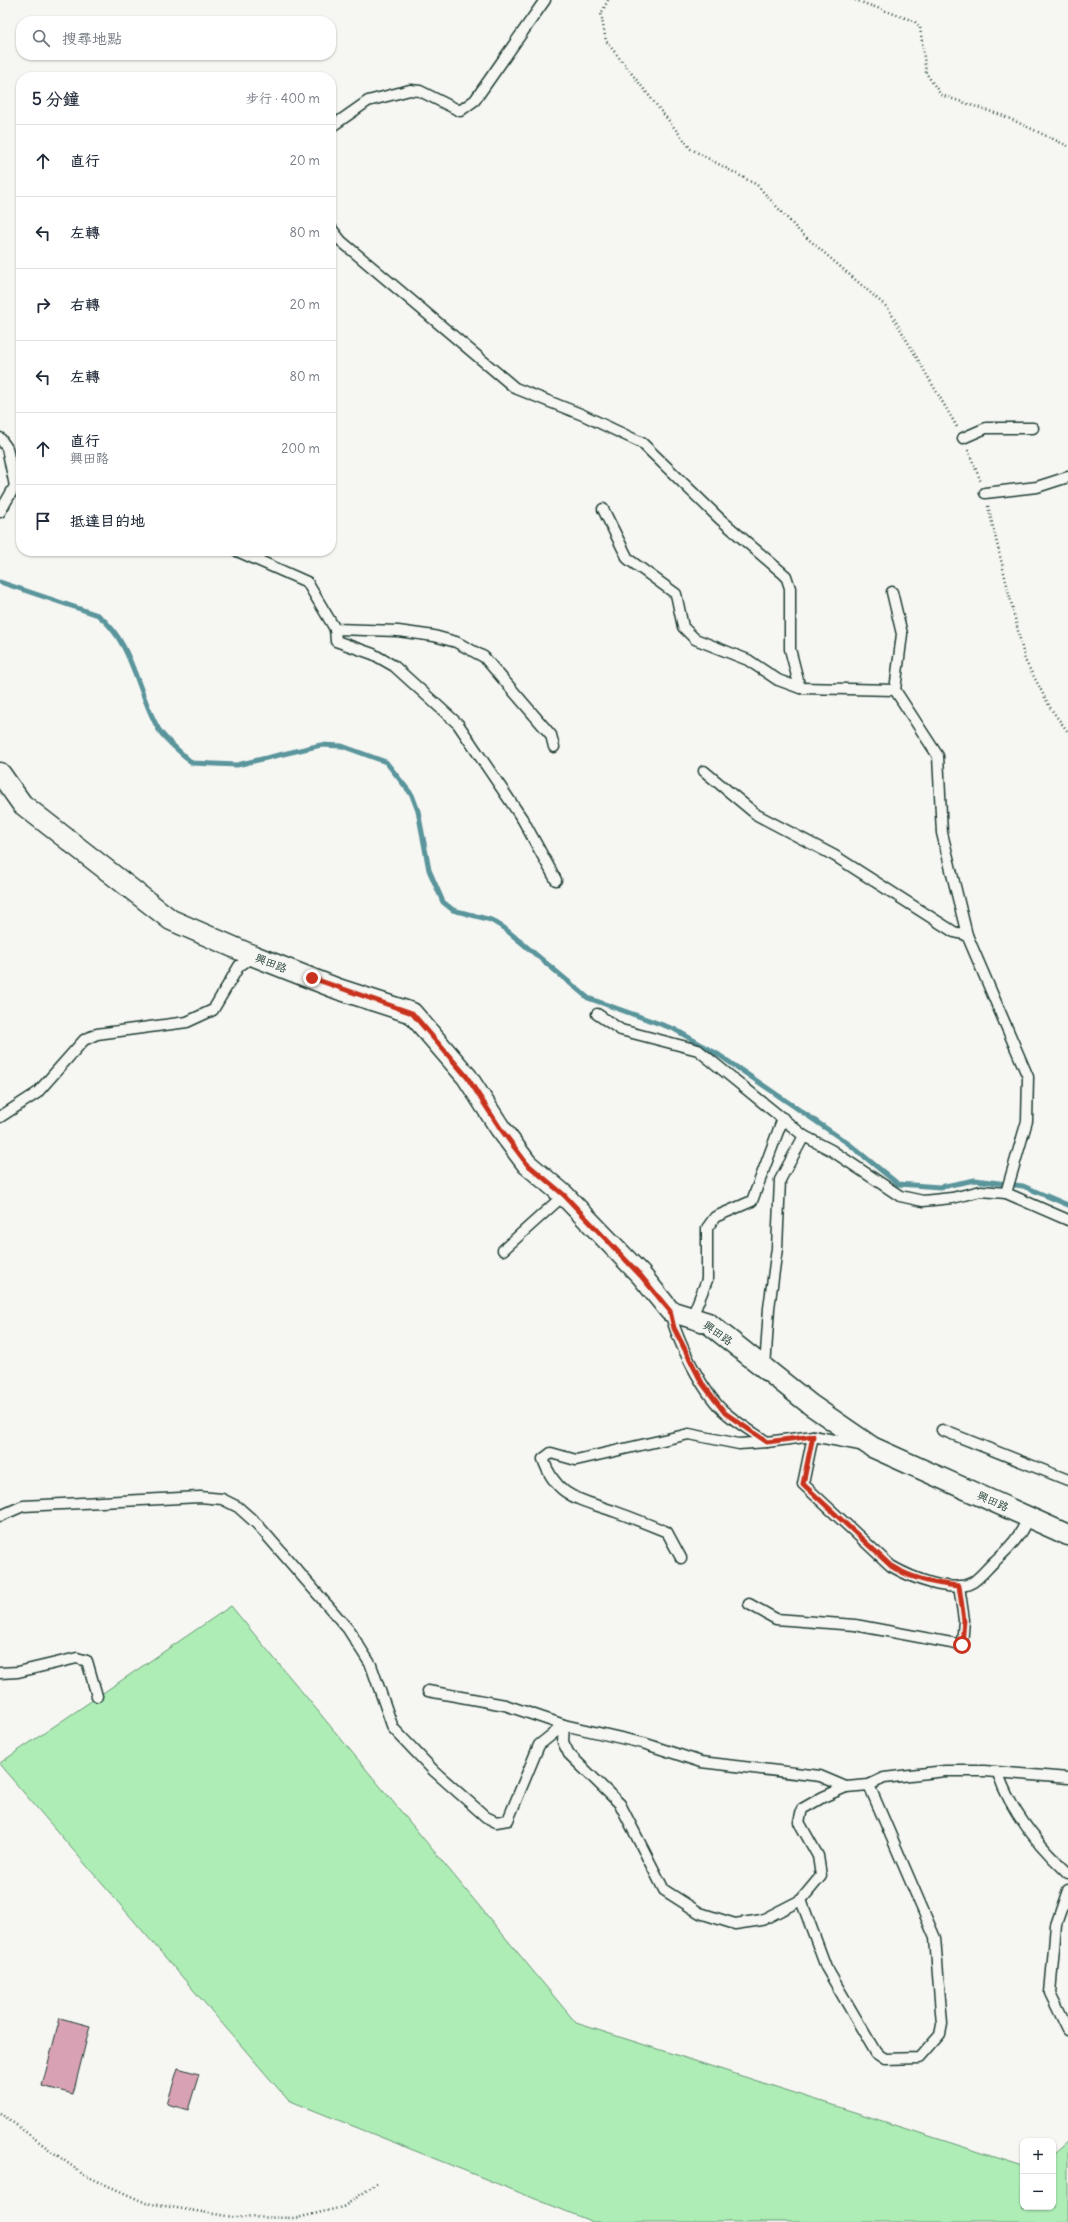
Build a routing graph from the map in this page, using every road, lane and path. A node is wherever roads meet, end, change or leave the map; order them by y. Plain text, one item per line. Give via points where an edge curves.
1 (545, 0) edge
2 (608, 0) edge
3 (855, 0) edge
4 (336, 123) edge
5 (1068, 146) edge
6 (336, 234) edge
7 (1033, 428) dead end
8 (0, 438) edge
9 (963, 438) junction
10 (1068, 477) edge
11 (16, 479) edge
12 (16, 489) edge
13 (985, 493) junction
14 (603, 509) dead end
15 (0, 512) edge
16 (248, 556) edge
17 (892, 592) dead end
18 (335, 629) junction
19 (800, 688) junction
20 (895, 690) junction
21 (1068, 732) edge
22 (554, 747) dead end
23 (704, 771) dead end
24 (0, 774) edge
25 (556, 880) dead end
26 (967, 935) junction
27 (254, 956) junction
28 (597, 1014) dead end
29 (0, 1117) edge
30 (783, 1118) junction
31 (804, 1136) junction
32 (1006, 1193) junction
33 (564, 1195) junction
34 (1068, 1220) edge
35 (503, 1250) dead end
36 (670, 1311) junction
37 (692, 1317) junction
38 (765, 1368) junction
39 (942, 1430) dead end
40 (813, 1436) junction
41 (767, 1442) junction
42 (872, 1447) junction
43 (1068, 1480) edge
44 (0, 1516) edge
45 (1028, 1517) junction
46 (1068, 1535) edge
47 (681, 1558) dead end
48 (959, 1586) junction
49 (749, 1604) dead end
50 (0, 1673) edge
51 (428, 1691) dead end
52 (97, 1696) dead end
53 (564, 1725) junction
54 (998, 1773) junction
55 (1068, 1778) edge
56 (869, 1785) junction
57 (846, 1787) junction
58 (1068, 1873) edge
59 (1068, 1890) edge
60 (801, 1900) junction
61 (1068, 2030) edge
62 (0, 2112) edge
63 (379, 2182) dead end

1 - 4 lane via 475,100 460,111 420,91 410,90 368,101
2 - 9 path via 601,14 606,41 691,149 757,185 799,230 888,308
3 - 5 path via 914,21 920,27 926,73 940,95 1004,116
6 - 19 lane via 515,388 583,415 642,443 720,519 786,576 790,588 790,649
7 - 9 lane via 986,428
8 - 11 lane via 7,448
9 - 13 path
10 - 13 lane via 1037,487
12 - 15 lane
13 - 21 path via 1025,660 1051,709
14 - 19 lane via 628,559 676,594 683,627 694,640 748,660 778,680
16 - 18 lane via 307,582
17 - 20 lane via 902,634
18 - 22 lane via 398,631 434,636 462,645 484,657 551,735
18 - 25 lane via 336,641 373,654 394,666 458,724 523,820
19 - 20 lane
20 - 26 lane via 938,756 942,832
23 - 26 lane via 757,815 835,856 954,932
24 - 27 street, 興田路 via 22,804 171,920
26 - 32 lane via 1028,1077 1027,1121
27 - 29 lane via 240,966 213,1010 187,1022 97,1034 84,1040 37,1093
27 - 33 street, 興田路 via 412,1013 467,1077 527,1164
28 - 30 lane via 621,1030 698,1050
30 - 31 lane
30 - 37 lane via 752,1201 715,1217 707,1228 707,1280
31 - 32 lane via 832,1150 900,1196 923,1201 981,1191
31 - 38 lane via 780,1180 777,1248
32 - 34 lane
33 - 35 lane
33 - 36 street, 興田路 via 641,1276
36 - 37 street, 興田路
36 - 41 lane via 674,1328 702,1383 725,1413
37 - 38 street, 興田路 via 708,1323
38 - 42 street, 興田路 via 811,1405
39 - 43 lane
40 - 41 lane
40 - 42 lane
40 - 48 lane via 803,1484 891,1566 906,1575 938,1584
41 - 47 lane via 739,1444 689,1434 576,1460 551,1454 543,1459 549,1476 559,1487 581,1501 667,1532
42 - 45 street, 興田路
44 - 53 lane via 23,1506 200,1497 222,1499 238,1507 257,1524 348,1629 371,1665 393,1728 434,1771 486,1817 496,1822 508,1820 539,1745
45 - 46 street, 興田路
45 - 48 lane via 1021,1534 1009,1548 973,1582
48 - 49 lane via 964,1620 962,1645 855,1625 776,1619
50 - 52 lane via 18,1672 77,1658 87,1661
51 - 53 lane via 505,1705
53 - 57 lane via 643,1743 701,1762 820,1776
53 - 60 lane via 563,1742 569,1754 620,1804 664,1890 700,1913 735,1924 762,1920
54 - 55 lane
54 - 56 lane via 945,1771 884,1778
54 - 58 lane via 1005,1794 1018,1816 1052,1858
56 - 57 lane
56 - 60 lane via 935,1938 942,2024 940,2034 919,2058 885,2059 876,2053 826,1967
57 - 60 lane via 802,1809 799,1822 818,1856 821,1876
59 - 61 lane via 1056,1925 1050,1993
62 - 63 path via 84,2175 146,2203 233,2217 297,2218 343,2207

